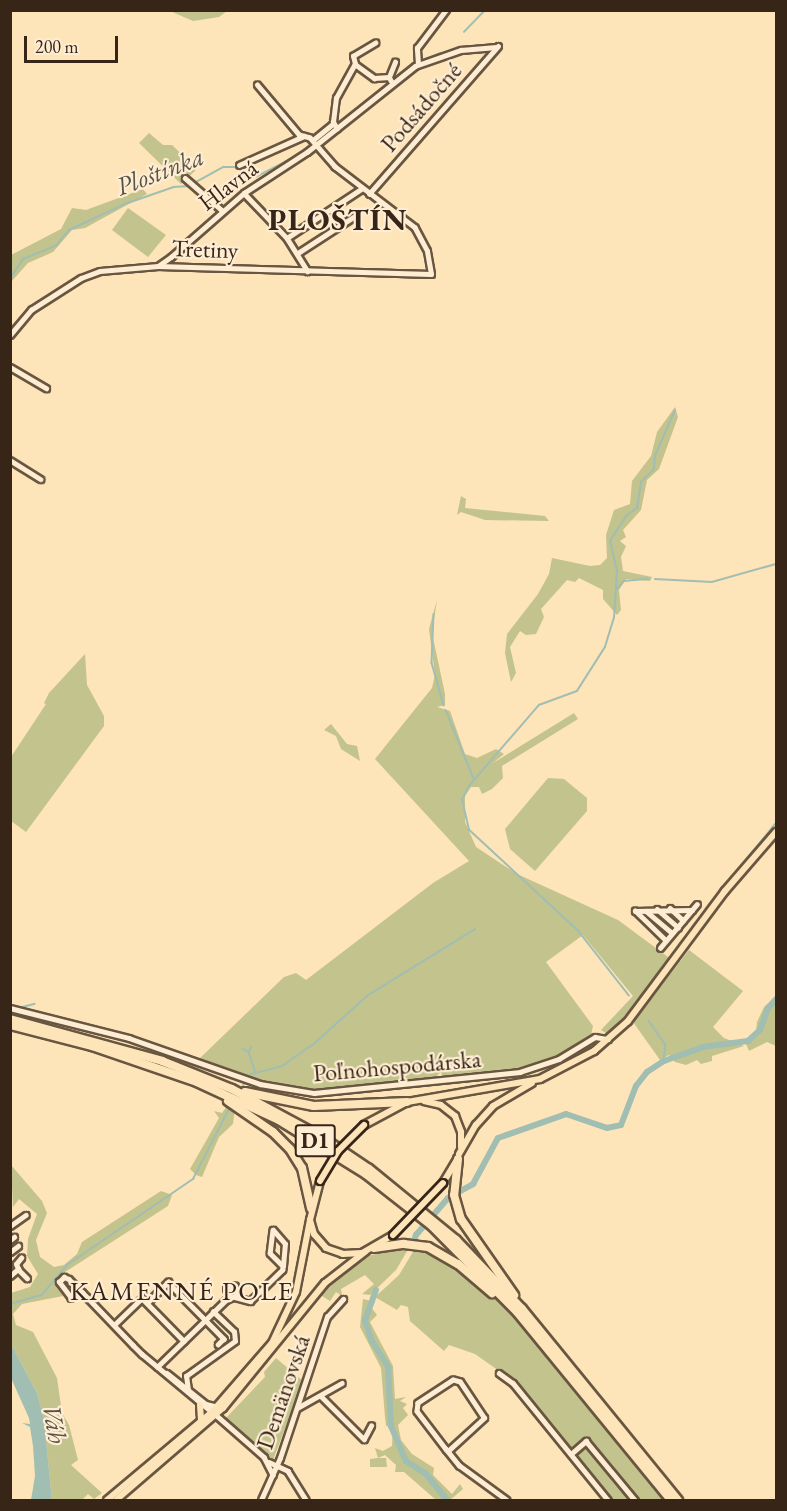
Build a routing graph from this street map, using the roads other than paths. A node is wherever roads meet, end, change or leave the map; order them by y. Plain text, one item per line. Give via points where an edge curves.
1 (446, 10) edge
2 (375, 43) dead end
3 (497, 46) joint
4 (395, 62) dead end
5 (355, 64) junction
6 (416, 65) junction
7 (390, 79) junction
8 (257, 85) dead end
9 (335, 126) junction
10 (304, 136) junction
11 (316, 142) junction
12 (238, 165) dead end
13 (186, 178) dead end
14 (361, 189) junction
15 (244, 193) junction
16 (369, 194) junction
17 (223, 210) junction
18 (355, 216) dead end
19 (287, 238) junction
20 (298, 253) junction
21 (158, 266) junction
22 (308, 271) junction
23 (10, 335) edge
24 (10, 367) edge
25 (46, 388) dead end
26 (10, 460) edge
27 (41, 479) dead end
28 (777, 832) edge
29 (697, 904) dead end
30 (669, 908) junction
31 (657, 909) junction
32 (692, 910) junction
33 (647, 911) junction
34 (640, 919) junction
35 (683, 920) junction
36 (678, 927) junction
37 (672, 933) junction
38 (666, 941) junction
39 (660, 948) dead end
40 (10, 1008) edge
41 (10, 1019) edge
42 (10, 1025) edge
43 (610, 1039) junction
44 (540, 1079) junction
45 (197, 1082) junction
46 (232, 1089) junction
47 (421, 1100) junction
48 (407, 1102) junction
49 (458, 1156) junction
50 (311, 1208) junction
51 (26, 1215) dead end
52 (424, 1216) junction
53 (310, 1220) junction
54 (433, 1224) junction
55 (11, 1228) edge
56 (18, 1246) dead end
57 (374, 1248) junction
58 (10, 1252) edge
59 (366, 1252) junction
60 (21, 1258) dead end
61 (283, 1266) junction
62 (18, 1269) junction
63 (10, 1275) edge
64 (27, 1278) dead end
65 (226, 1291) junction
66 (83, 1293) junction
67 (234, 1296) junction
68 (343, 1299) dead end
69 (147, 1303) junction
70 (219, 1306) junction
71 (213, 1312) junction
72 (529, 1317) junction
73 (205, 1320) junction
74 (114, 1325) junction
75 (184, 1341) junction
76 (218, 1345) dead end
77 (272, 1347) junction
78 (547, 1347) junction
79 (157, 1367) junction
80 (499, 1373) dead end
81 (342, 1383) dead end
82 (188, 1390) junction
83 (321, 1396) junction
84 (200, 1405) junction
85 (220, 1407) junction
86 (297, 1408) junction
87 (213, 1411) junction
88 (222, 1420) junction
89 (201, 1422) junction
90 (371, 1426) dead end
91 (448, 1451) junction
92 (571, 1454) junction
93 (269, 1461) junction
94 (278, 1464) junction
95 (273, 1475) junction
96 (107, 1500) edge
97 (116, 1500) edge
98 (261, 1500) edge
99 (306, 1500) edge
100 (507, 1500) edge
101 (608, 1500) edge
102 (635, 1500) edge
103 (671, 1500) edge
104 (678, 1500) edge

1 - 6 street via 417,48
2 - 5 street via 354,54
3 - 6 street, Hlavná via 461,50
3 - 16 street, Podsádočné
4 - 7 street
5 - 7 street via 374,78
5 - 9 street via 336,98
6 - 7 street, Hlavná
7 - 9 street, Hlavná
8 - 10 street
9 - 11 street, Hlavná
10 - 11 street
10 - 12 street
11 - 14 street
11 - 15 street, Hlavná
13 - 17 street
14 - 16 street
14 - 19 street
15 - 17 street, Hlavná
15 - 19 street
16 - 22 street, Tretiny via 415,228 427,250 431,274
17 - 21 street, Hlavná
18 - 20 street
19 - 20 street
20 - 22 street
21 - 22 street, Tretiny
21 - 23 street, Tretiny via 100,271 81,278 31,310
24 - 25 street
26 - 27 street
28 - 43 main road via 718,900 641,1005
29 - 32 street
30 - 31 street
30 - 32 street
30 - 35 street
31 - 33 street
31 - 36 street
32 - 35 street
33 - 34 street
33 - 34 street via 633,913
33 - 37 street
34 - 38 street
35 - 36 street
36 - 37 street
37 - 38 street
38 - 39 street
40 - 43 street, Poľnohospodárska via 129,1038 260,1084 314,1093 520,1072 559,1059 595,1036
41 - 46 highway, D1 via 162,1061
42 - 45 highway, D1 via 92,1046
43 - 44 main road via 577,1063
44 - 47 main road
44 - 49 main road via 493,1106
45 - 50 highway via 249,1114 286,1144 302,1168
45 - 52 highway, D1 via 279,1119
46 - 48 highway via 314,1106
46 - 52 highway, D1 via 323,1138
47 - 48 main road
47 - 49 main road via 441,1105 455,1116 461,1132
48 - 50 main road, bridge via 364,1125 338,1151 320,1181
49 - 57 main road, bridge via 443,1184 393,1235
49 - 72 highway via 458,1213
50 - 53 main road
51 - 55 street
52 - 54 highway, D1
53 - 59 main road via 315,1236 328,1249 347,1255
53 - 77 main road via 296,1292
54 - 72 highway, D1
54 - 78 highway, D1
56 - 58 street
57 - 59 main road
57 - 78 highway via 398,1244 428,1247 475,1277
59 - 77 main road via 325,1283
60 - 62 street via 16,1264
61 - 61 street via 285,1244 273,1230 270,1253
61 - 67 street via 250,1301
62 - 63 street
62 - 64 street
65 - 67 street
65 - 67 street via 235,1286
65 - 70 street
66 - 66 street via 66,1277 59,1282 71,1298
66 - 74 street
67 - 70 street
68 - 86 street, Demänovská via 329,1312
69 - 73 street via 168,1282
69 - 74 street via 142,1298
69 - 75 street
70 - 71 street
71 - 73 street
71 - 82 street via 234,1332 236,1341 186,1376
72 - 104 highway, D1
73 - 75 street
73 - 76 street via 224,1339
74 - 79 street
75 - 79 street
77 - 85 main road
78 - 103 highway, D1
79 - 82 street
79 - 84 street
80 - 92 street via 513,1383
81 - 83 street
82 - 87 street
83 - 86 street
83 - 90 street via 364,1439
84 - 87 street
84 - 89 main road
85 - 87 main road
85 - 87 street
85 - 88 street
86 - 94 street, Demänovská
87 - 88 street
87 - 89 main road
87 - 97 main road
88 - 93 street
89 - 96 main road
91 - 91 street via 484,1418 453,1380 416,1408
91 - 100 street via 470,1475
92 - 101 street
92 - 102 street via 586,1441
93 - 94 street
93 - 95 street
94 - 95 street, Demänovská
94 - 99 street via 290,1474
95 - 98 street, Demänovská

